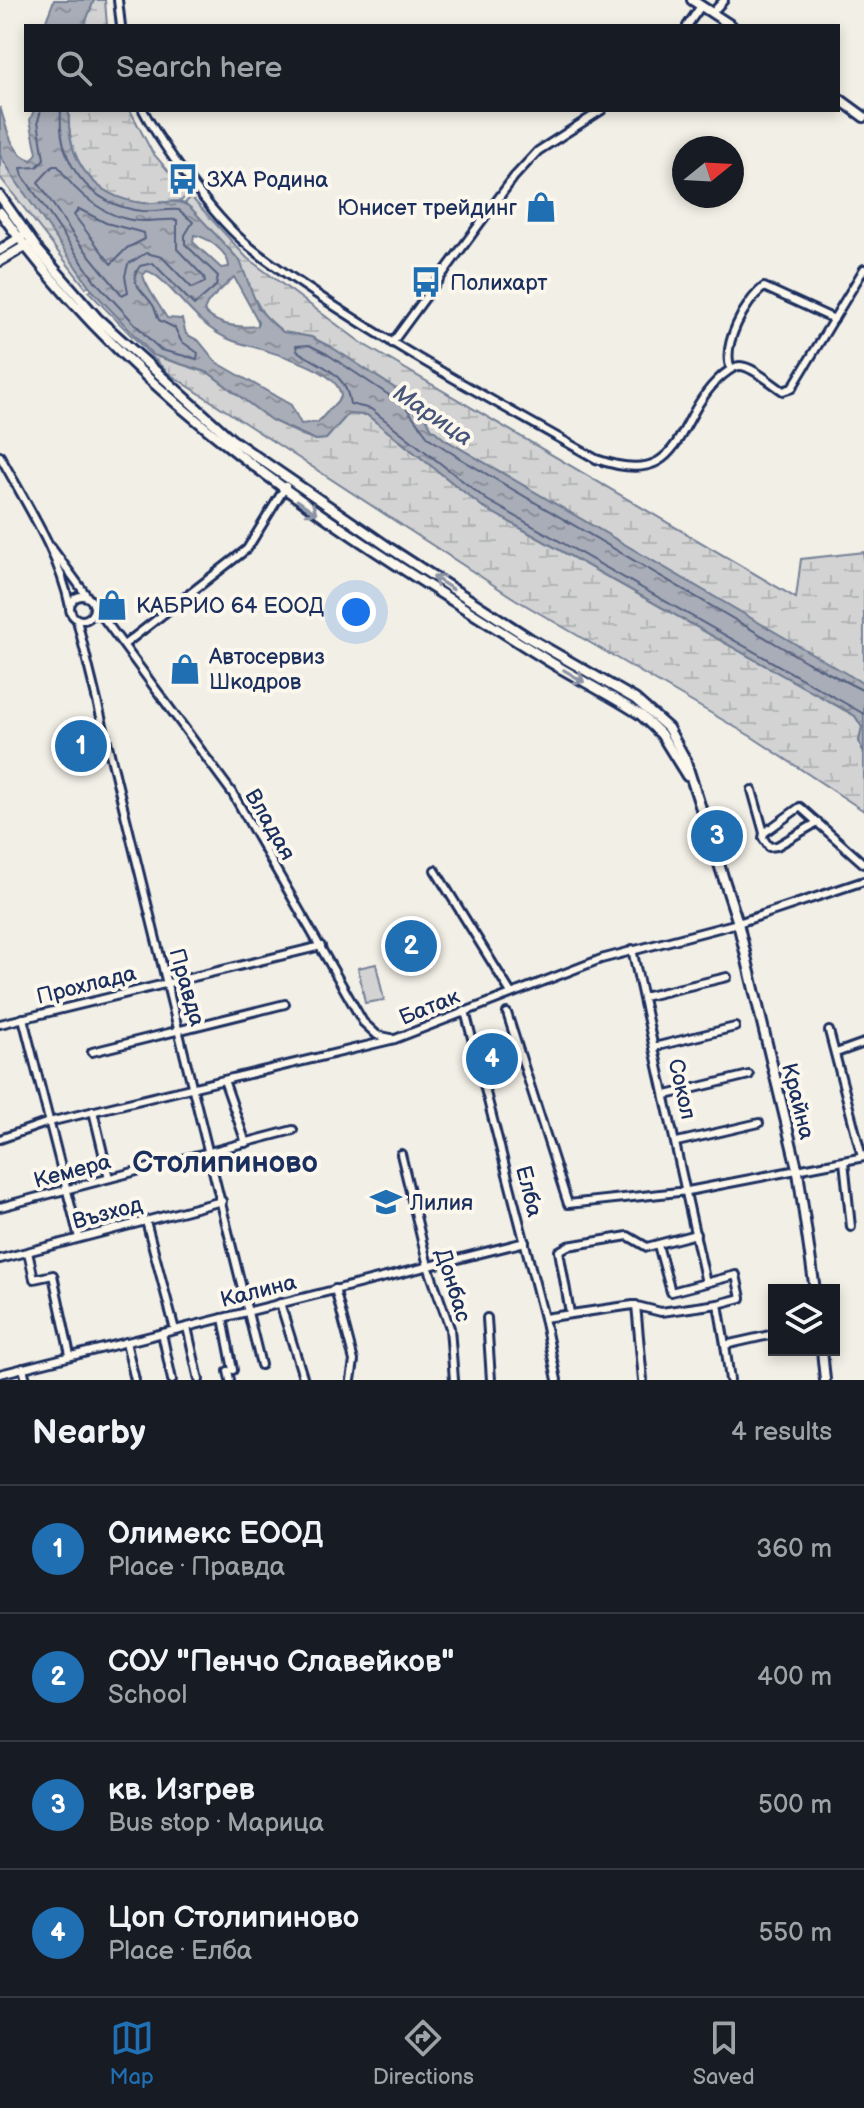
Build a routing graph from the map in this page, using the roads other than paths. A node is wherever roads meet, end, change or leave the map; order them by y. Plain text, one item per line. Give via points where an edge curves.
1 (118, 0) edge
2 (692, 0) edge
3 (724, 0) edge
4 (701, 6) junction
5 (712, 13) junction
6 (121, 24) edge
7 (688, 24) edge
8 (729, 24) edge
9 (840, 99) edge
10 (144, 112) edge
11 (599, 112) edge
12 (864, 117) edge
13 (0, 196) edge
14 (0, 212) edge
15 (22, 236) junction
16 (28, 244) junction
17 (0, 250) edge
18 (0, 261) edge
19 (864, 269) edge
20 (834, 319) junction
21 (392, 343) junction
22 (731, 369) junction
23 (0, 456) edge
24 (289, 482) junction
25 (283, 491) junction
26 (46, 541) junction
27 (90, 601) junction
28 (70, 607) junction
29 (89, 618) junction
30 (77, 620) junction
31 (109, 624) junction
32 (125, 644) junction
33 (692, 783) junction
34 (752, 790) dead end
35 (818, 822) junction
36 (764, 833) junction
37 (864, 864) edge
38 (435, 870) dead end
39 (864, 881) edge
40 (738, 923) junction
41 (321, 946) junction
42 (632, 949) junction
43 (727, 977) dead end
44 (166, 983) junction
45 (511, 993) junction
46 (643, 997) junction
47 (285, 1004) dead end
48 (465, 1011) junction
49 (507, 1013) dead end
50 (23, 1018) junction
51 (0, 1024) edge
52 (735, 1027) dead end
53 (829, 1031) dead end
54 (182, 1032) junction
55 (395, 1039) junction
56 (864, 1043) edge
57 (654, 1047) junction
58 (92, 1052) dead end
59 (836, 1053) junction
60 (749, 1075) dead end
61 (224, 1080) junction
62 (195, 1087) junction
63 (666, 1095) junction
64 (93, 1111) junction
65 (49, 1122) junction
66 (759, 1123) dead end
67 (293, 1130) dead end
68 (860, 1138) edge
69 (0, 1139) edge
70 (677, 1142) junction
71 (246, 1143) junction
72 (210, 1152) junction
73 (401, 1154) dead end
74 (863, 1157) edge
75 (844, 1161) junction
76 (798, 1172) junction
77 (109, 1178) junction
78 (67, 1190) junction
79 (688, 1191) junction
80 (222, 1201) junction
81 (0, 1207) edge
82 (146, 1221) junction
83 (851, 1227) dead end
84 (696, 1236) junction
85 (79, 1238) junction
86 (525, 1242) junction
87 (658, 1245) junction
88 (28, 1252) junction
89 (0, 1259) edge
90 (428, 1266) junction
91 (706, 1283) junction
92 (814, 1284) edge
93 (335, 1289) junction
94 (280, 1303) junction
95 (718, 1304) junction
96 (636, 1305) junction
97 (250, 1311) junction
98 (570, 1313) junction
99 (223, 1318) junction
100 (487, 1318) dead end
101 (544, 1318) junction
102 (187, 1327) junction
103 (175, 1330) junction
104 (162, 1333) junction
105 (768, 1335) edge
106 (126, 1342) junction
107 (725, 1345) junction
108 (70, 1355) junction
109 (823, 1356) edge
110 (261, 1365) dead end
111 (23, 1368) junction
112 (0, 1374) edge
113 (26, 1380) edge
114 (135, 1380) edge
115 (172, 1380) edge
116 (199, 1380) edge
117 (230, 1380) edge
118 (304, 1380) edge
119 (351, 1380) edge
120 (454, 1380) edge
121 (491, 1380) edge
122 (557, 1380) edge
123 (643, 1380) edge
124 (730, 1380) edge
125 (825, 1380) edge

1 - 6 street
2 - 4 street
3 - 5 street
4 - 5 street
4 - 7 street
5 - 8 street
9 - 12 street
10 - 21 street via 176,161 242,240
11 - 21 street via 538,151 514,177
13 - 15 street
14 - 15 street
15 - 16 street
15 - 17 street
16 - 18 street
16 - 24 street via 123,344 231,439
16 - 25 street via 84,316 157,390
19 - 20 street
20 - 22 street via 787,391 744,367
20 - 22 street via 764,287 729,339
21 - 22 street via 618,467 666,459 714,383
23 - 26 street, Владая
24 - 25 street
33 -> 24 street via 685,759 653,711 529,638
25 - 32 street via 247,549
25 -> 33 street via 641,715 661,734
26 - 27 street, Владая
26 - 28 street, Владая
27 - 28 street via 77,597
27 - 29 street
27 - 31 street, Владая
28 - 30 street, Владая
29 - 30 street
29 - 31 street
30 - 44 street, Правда
31 - 32 street, Владая
32 - 41 street, Владая via 233,794
33 - 40 street
34 - 36 street
35 - 36 street via 800,807
35 - 36 street via 777,846 766,844
35 - 37 street
38 - 45 street
39 - 40 street, Батак
40 - 42 street, Батак
40 - 76 street, Крайна
41 - 44 street, Прохлада
41 - 55 street, Владая via 363,1022 377,1035
42 - 45 street, Батак
42 - 46 street, Сокол
43 - 46 street
44 - 50 street, Прохлада
44 - 54 street, Правда
45 - 48 street, Батак
46 - 57 street, Сокол
47 - 54 street
48 - 55 street, Батак
48 - 86 street, Елба
49 - 79 street via 568,1204
50 - 51 street, Прохлада
50 - 65 street
52 - 57 street
53 - 59 street
54 - 58 street
54 - 62 street, Правда
55 - 61 street, Батак
56 - 59 street
57 - 63 street, Сокол
59 - 68 street
60 - 63 street
61 - 62 street, Батак
61 - 71 street
62 - 64 street, Батак
62 - 72 street, Правда
63 - 70 street, Сокол
64 - 65 street, Батак
64 - 77 street
65 - 69 street, Батак
65 - 78 street
66 - 70 street
67 - 71 street, Кемера
68 - 74 street
70 - 79 street, Сокол
71 - 72 street, Кемера
72 - 77 street, Кемера
72 - 80 street, Правда
73 - 90 street, Донбас
74 - 75 street
75 - 76 street
75 - 83 street
76 - 79 street
76 - 92 street, Крайна
77 - 78 street, Кемера
78 - 81 street, Кемера
78 - 85 street
79 - 84 street, Сокол
80 - 82 street, Възход
80 - 97 street, Правда
82 - 85 street, Възход
82 - 103 street
84 - 87 street
84 - 91 street, Сокол
85 - 88 street, Възход
86 - 90 street, Калина
86 - 101 street, Елба
87 - 91 street via 671,1292
87 - 98 street via 647,1247 628,1236 559,1251
88 - 89 street, Възход
88 - 108 street via 34,1279 53,1275
90 - 93 street, Калина
90 - 120 street, Донбас via 450,1328
91 - 95 street via 736,1275 741,1298
93 - 94 street, Калина
93 - 119 street via 354,1361
94 - 97 street, Калина
94 - 118 street
95 - 96 street via 661,1312
95 - 107 street
96 - 98 street
96 - 123 street
97 - 99 street, Калина
97 - 110 street, Правда
98 - 101 street
99 - 102 street, Калина
99 - 117 street
100 - 121 street
101 - 122 street, Елба
102 - 103 street, Калина
102 - 116 street
103 - 104 street, Калина
104 - 106 street, Калина
104 - 115 street
105 - 107 street
106 - 108 street, Калина
106 - 114 street
107 - 124 street
108 - 111 street, Калина
109 - 125 street
111 - 112 street, Калина
111 - 113 street

